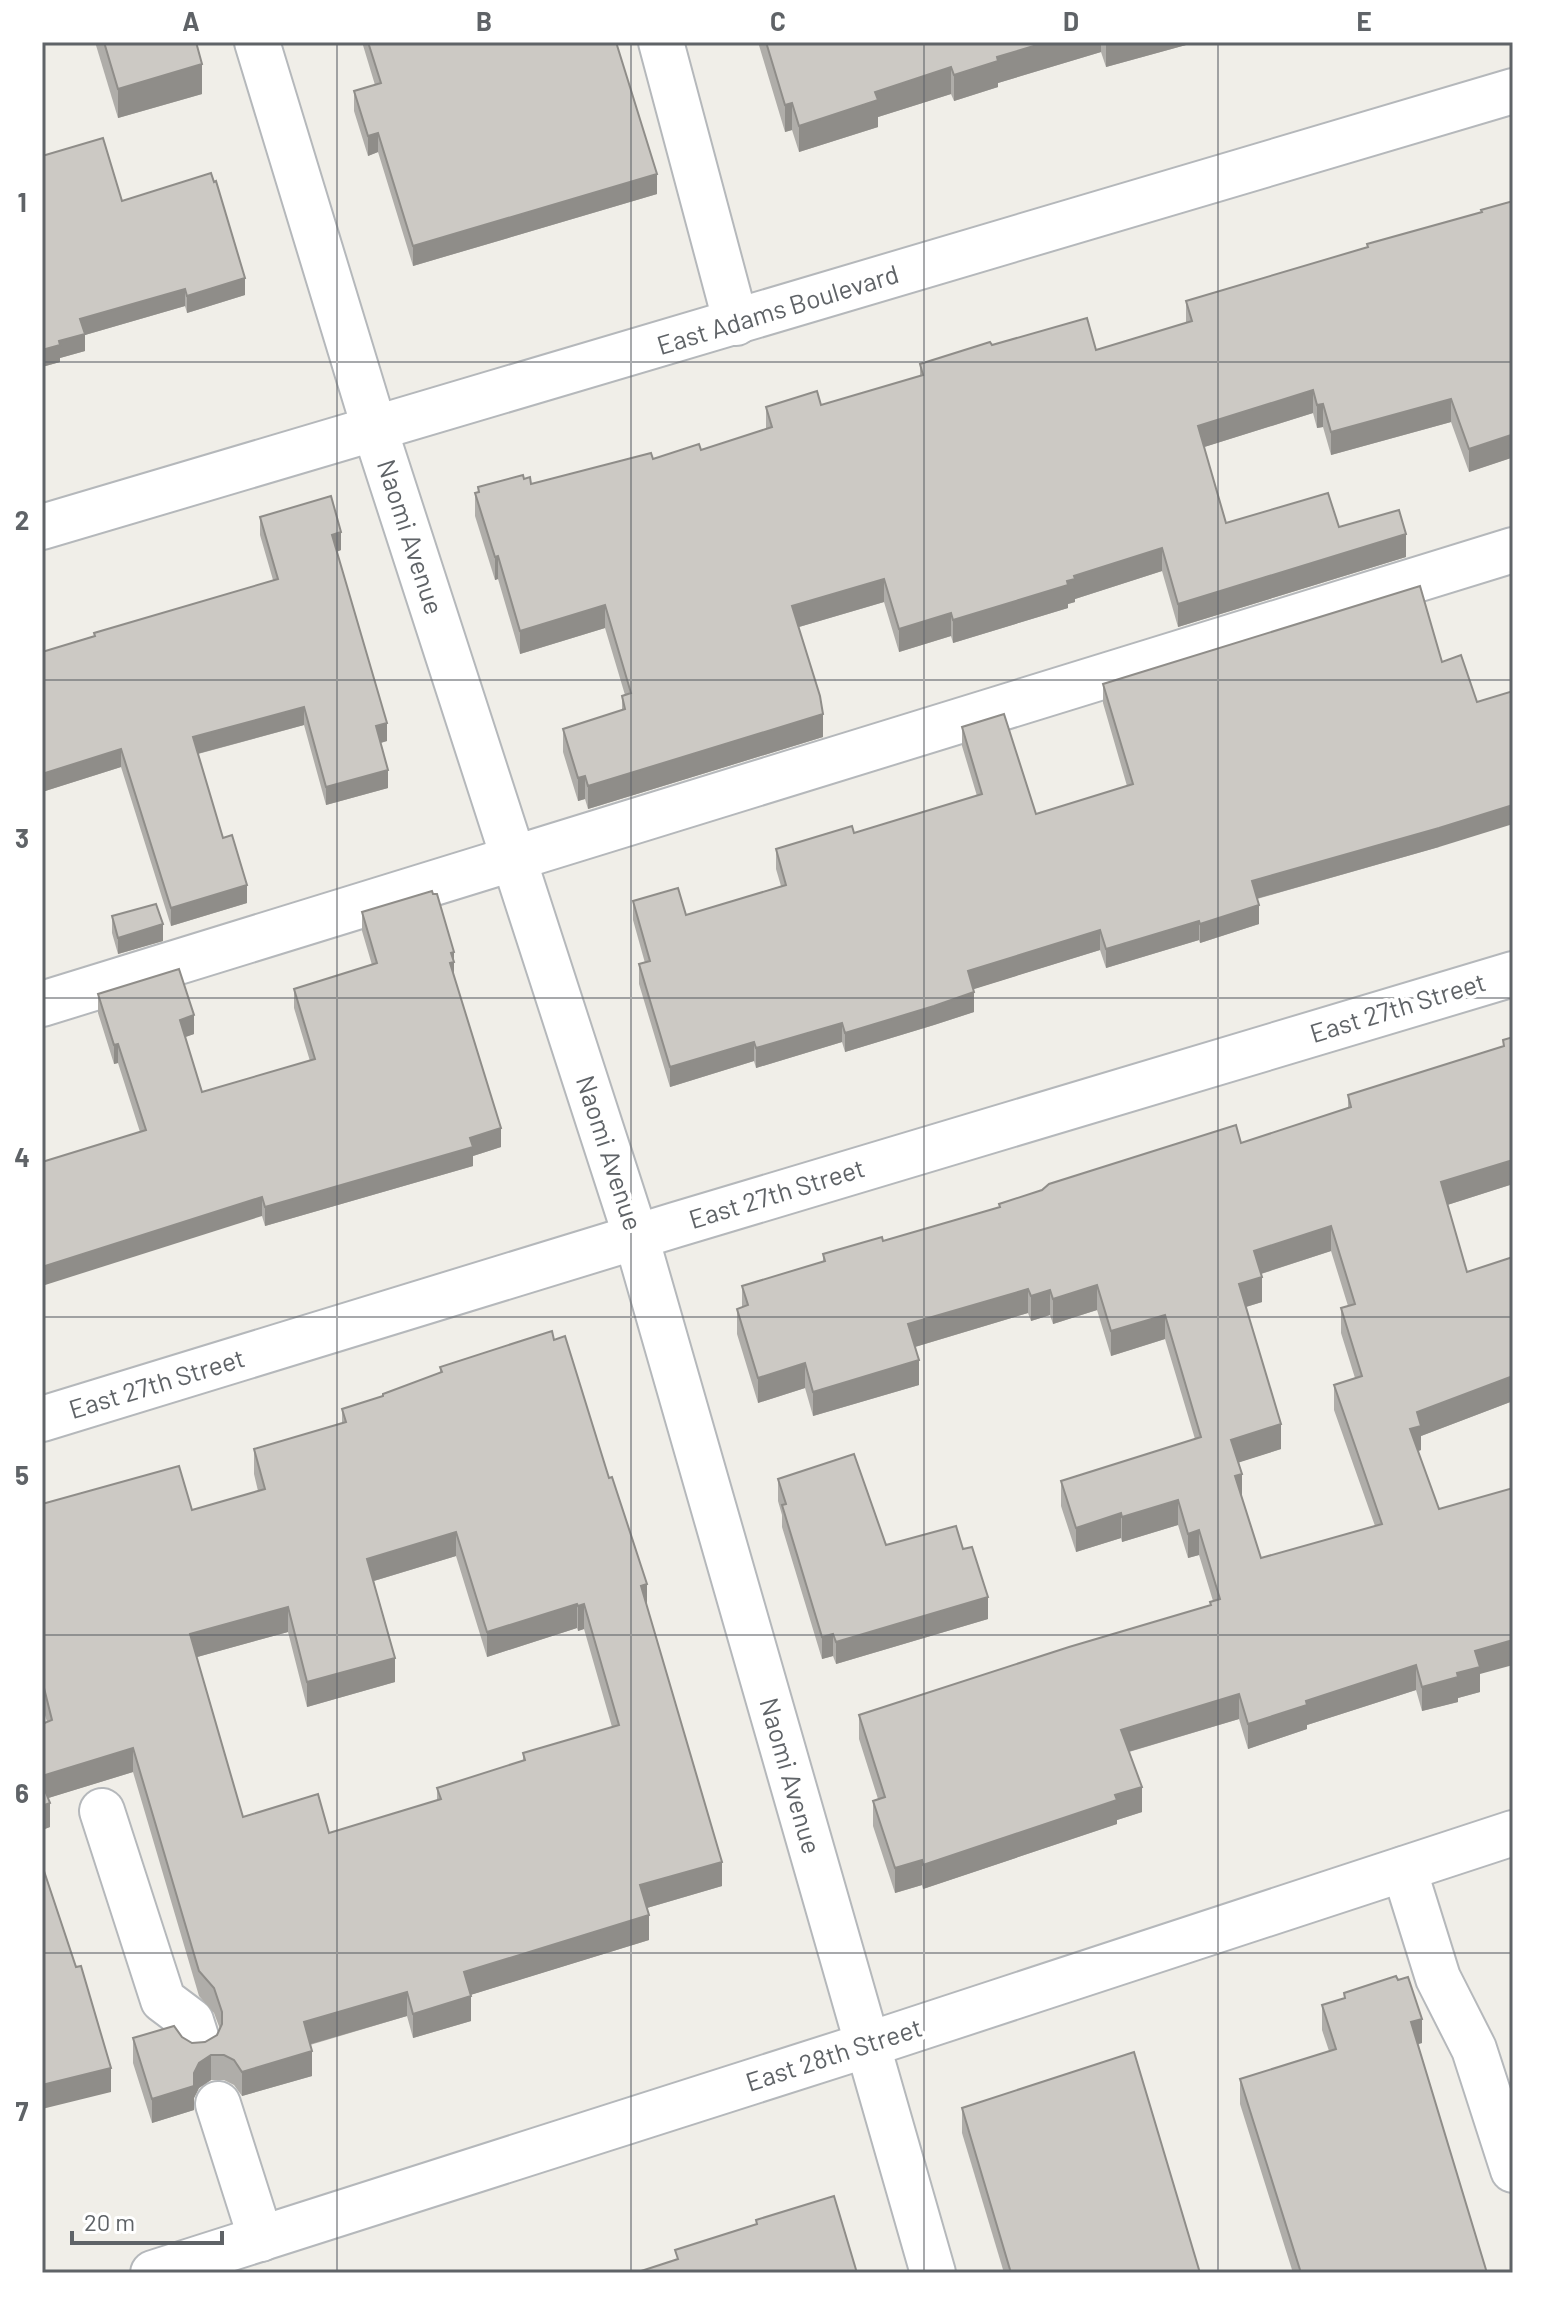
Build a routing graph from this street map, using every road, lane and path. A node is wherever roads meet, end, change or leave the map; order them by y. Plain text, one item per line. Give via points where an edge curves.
1 (257, 42) edge
2 (661, 42) edge
3 (1513, 91) edge
4 (736, 323) junction
5 (375, 430) junction
6 (42, 527) edge
7 (1513, 550) edge
8 (514, 858) junction
9 (1513, 974) edge
10 (42, 1004) edge
11 (636, 1237) junction
12 (42, 1419) edge
13 (102, 1811) dead end
14 (1513, 1833) edge
15 (1404, 1869) junction
16 (198, 2043) edge
17 (867, 2045) junction
18 (218, 2104) dead end
19 (1513, 2170) edge
20 (261, 2239) junction
21 (153, 2273) edge
22 (933, 2273) edge

1 - 5 street, Naomi Avenue
2 - 4 street
3 - 4 street, East Adams Boulevard
4 - 5 street, East Adams Boulevard
5 - 6 street, East Adams Boulevard
5 - 8 street, Naomi Avenue
7 - 8 street
8 - 10 street
8 - 11 street, Naomi Avenue
9 - 11 street, East 27th Street
11 - 12 street, East 27th Street
11 - 17 street, Naomi Avenue
13 - 16 street via 163,2000 191,2021
14 - 15 street, East 28th Street
15 - 17 street, East 28th Street
15 - 19 street via 1438,1978 1474,2049
17 - 20 street, East 28th Street
17 - 22 street, Naomi Avenue
18 - 20 street
20 - 21 street, East 28th Street

